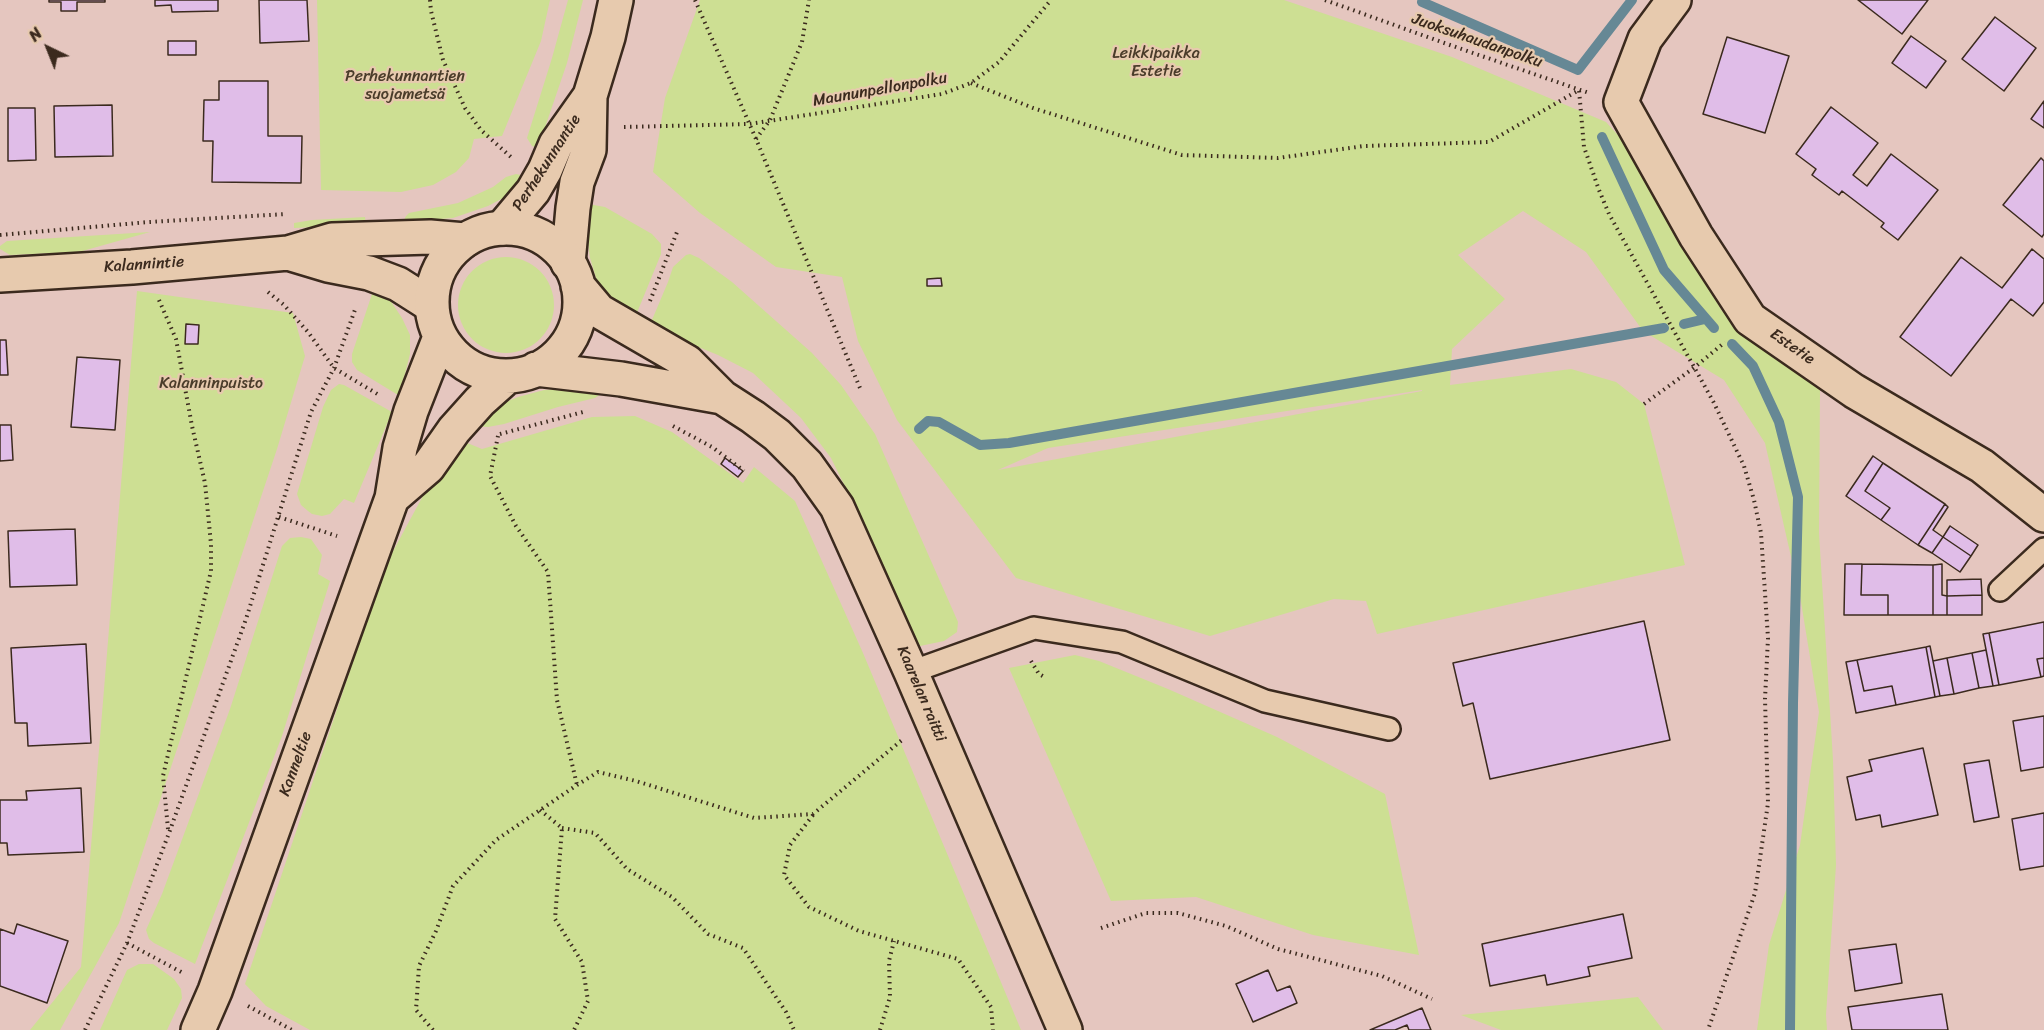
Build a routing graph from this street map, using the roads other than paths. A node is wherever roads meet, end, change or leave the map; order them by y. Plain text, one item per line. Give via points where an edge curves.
1 (616, 0) edge
2 (1674, 0) edge
3 (590, 96) junction
4 (502, 228) junction
5 (465, 240) junction
6 (288, 253) junction
7 (573, 274) junction
8 (0, 275) edge
9 (432, 305) junction
10 (440, 337) junction
11 (522, 373) junction
12 (722, 397) junction
13 (392, 498) junction
14 (2044, 515) edge
15 (2044, 549) edge
16 (2000, 590) dead end
17 (911, 672) junction
18 (1389, 729) dead end
19 (198, 1030) edge
20 (1065, 1030) edge

1 - 3 main road, Perhekunnantie
2 - 14 main road, Estetie via 1645,39 1621,102 1696,236 1750,319 1854,391 1982,466
3 - 4 main road, Perhekunnantie via 556,144 533,191
3 - 7 main road, Perhekunnantie via 590,150 577,182 573,208
4 - 5 main road
4 - 7 main road via 540,237 556,248
5 - 6 main road, Kalannintie via 332,240
5 - 9 main road via 436,275
6 - 8 main road, Kalannintie
6 - 9 main road, Kalannintie via 369,273 398,284
7 - 11 main road via 580,303 572,335 551,361
7 - 12 main road, Kaarelan raitti via 598,311 687,362
9 - 10 main road
10 - 11 main road via 449,351 476,370 492,375
10 - 13 main road, Kanneltie via 408,420
11 - 12 main road, Kaarelan raitti via 621,379
11 - 13 main road, Kanneltie via 480,400 428,467
12 - 17 main road, Kaarelan raitti via 777,435 807,465 837,507
13 - 19 main road, Kanneltie
15 - 16 lane
17 - 18 lane via 1034,628 1122,642 1265,701
17 - 20 main road, Kaarelan raitti

